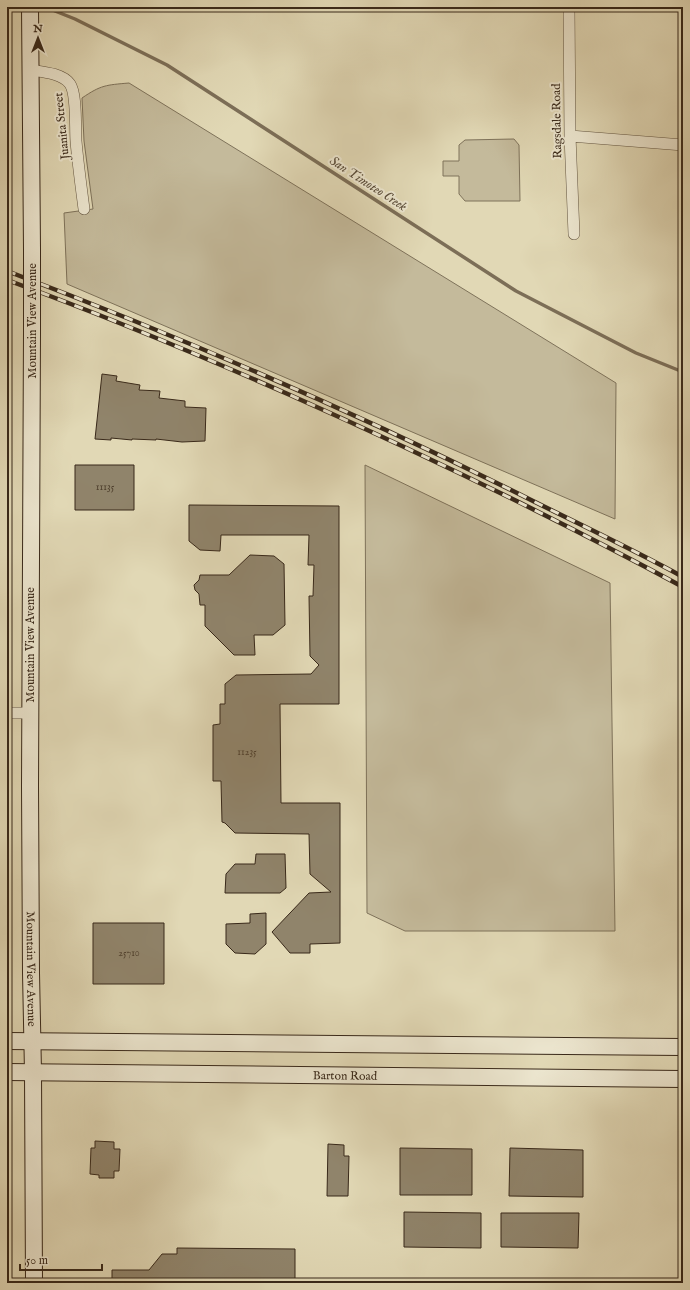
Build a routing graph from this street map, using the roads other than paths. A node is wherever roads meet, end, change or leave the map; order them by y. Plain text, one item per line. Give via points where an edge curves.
1 (30, 7) edge
2 (569, 7) edge
3 (30, 70) junction
4 (570, 136) junction
5 (683, 145) edge
6 (84, 209) dead end
7 (574, 234) dead end
8 (7, 713) edge
9 (30, 713) junction
10 (7, 1041) edge
11 (32, 1041) junction
12 (683, 1048) edge
13 (7, 1072) edge
14 (33, 1072) junction
15 (683, 1079) edge
16 (34, 1283) edge

1 - 3 main road, Mountain View Avenue
2 - 4 street, Ragsdale Road
3 - 6 street, Juanita Street via 53,74 64,79 72,87
3 - 9 main road, Mountain View Avenue, bridge
4 - 5 street
4 - 7 street, Ragsdale Road
8 - 9 street
9 - 11 main road, Mountain View Avenue
10 - 11 main road
11 - 12 main road
11 - 14 main road, Mountain View Avenue
13 - 14 main road, Barton Road
14 - 15 main road, Barton Road
14 - 16 main road, Mountain View Avenue

